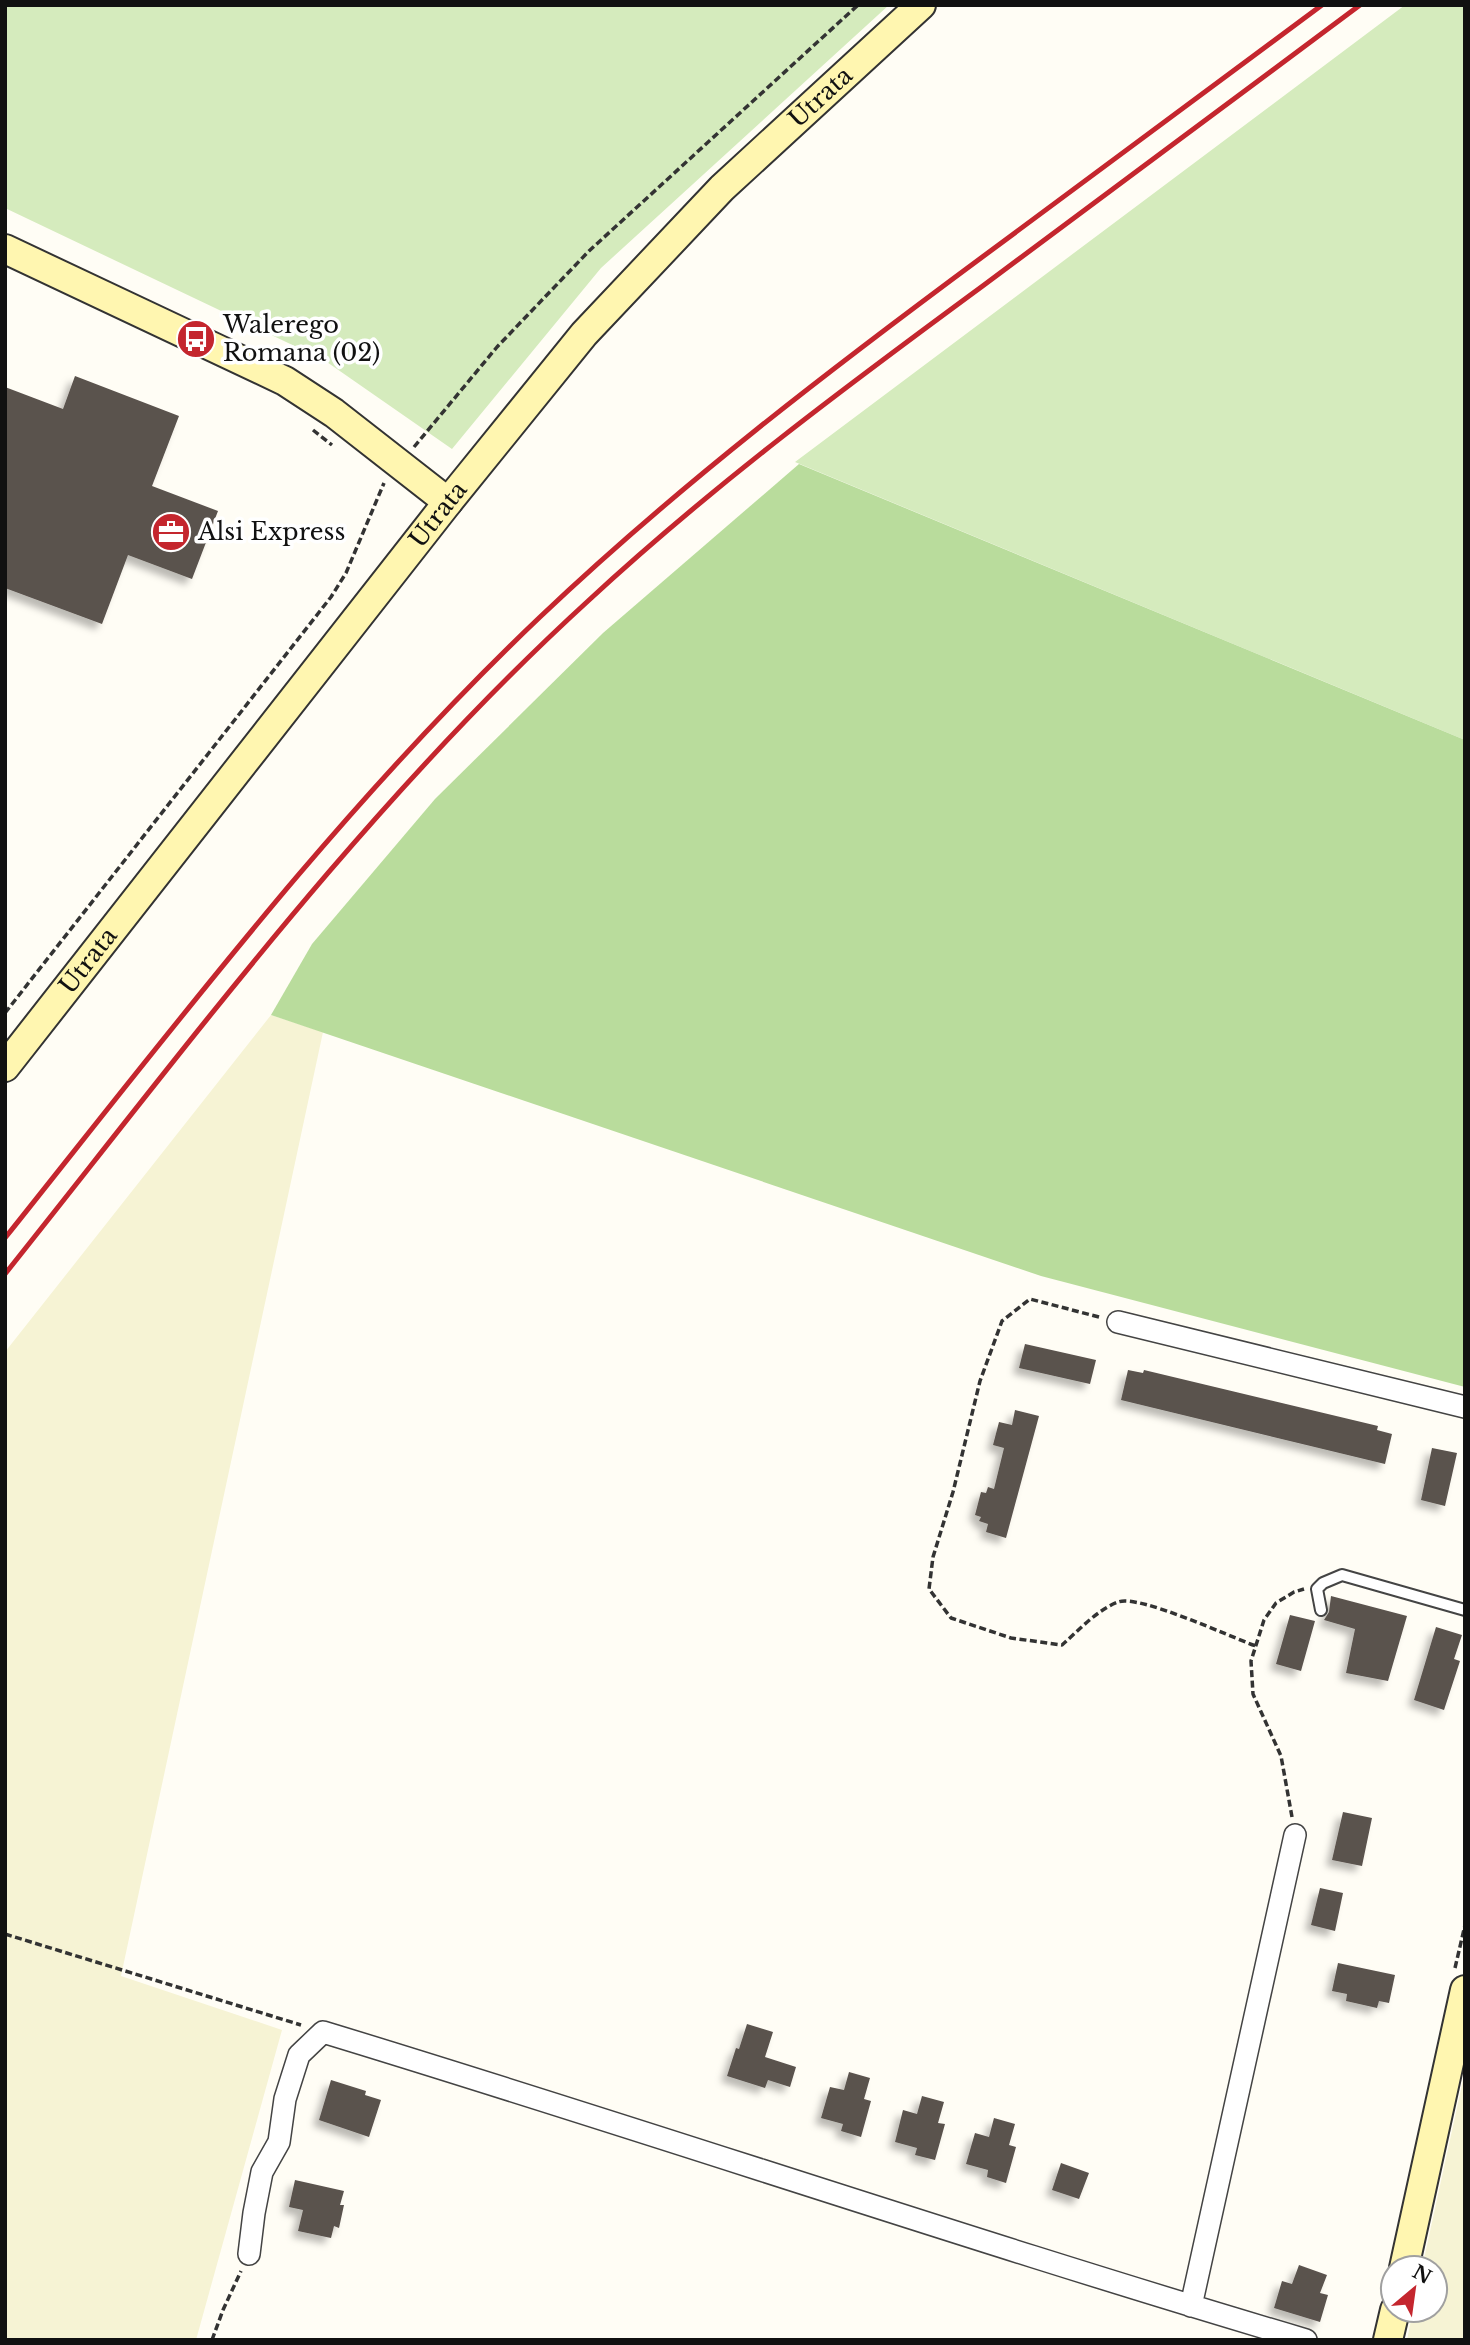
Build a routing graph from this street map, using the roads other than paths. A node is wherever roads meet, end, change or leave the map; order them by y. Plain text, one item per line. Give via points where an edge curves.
1 (921, 5) edge
2 (5, 249) edge
3 (448, 502) junction
4 (5, 1067) edge
5 (1118, 1322) road end
6 (1465, 1407) edge
7 (1321, 1610) dead end
8 (1465, 1610) edge
9 (1295, 1835) road end
10 (1465, 1990) edge
11 (249, 2254) road end
12 (1407, 2254) edge
13 (1191, 2306) junction
14 (1306, 2340) edge

1 - 3 main road, Utrata via 741,170 632,281 550,374
2 - 3 main road via 285,381 334,413 392,474
3 - 4 main road, Utrata
5 - 6 street
7 - 8 lane via 1317,1589 1342,1575
9 - 13 street
10 - 12 main road
11 - 13 street via 262,2172 279,2142 285,2099 299,2055 323,2032
13 - 14 street

